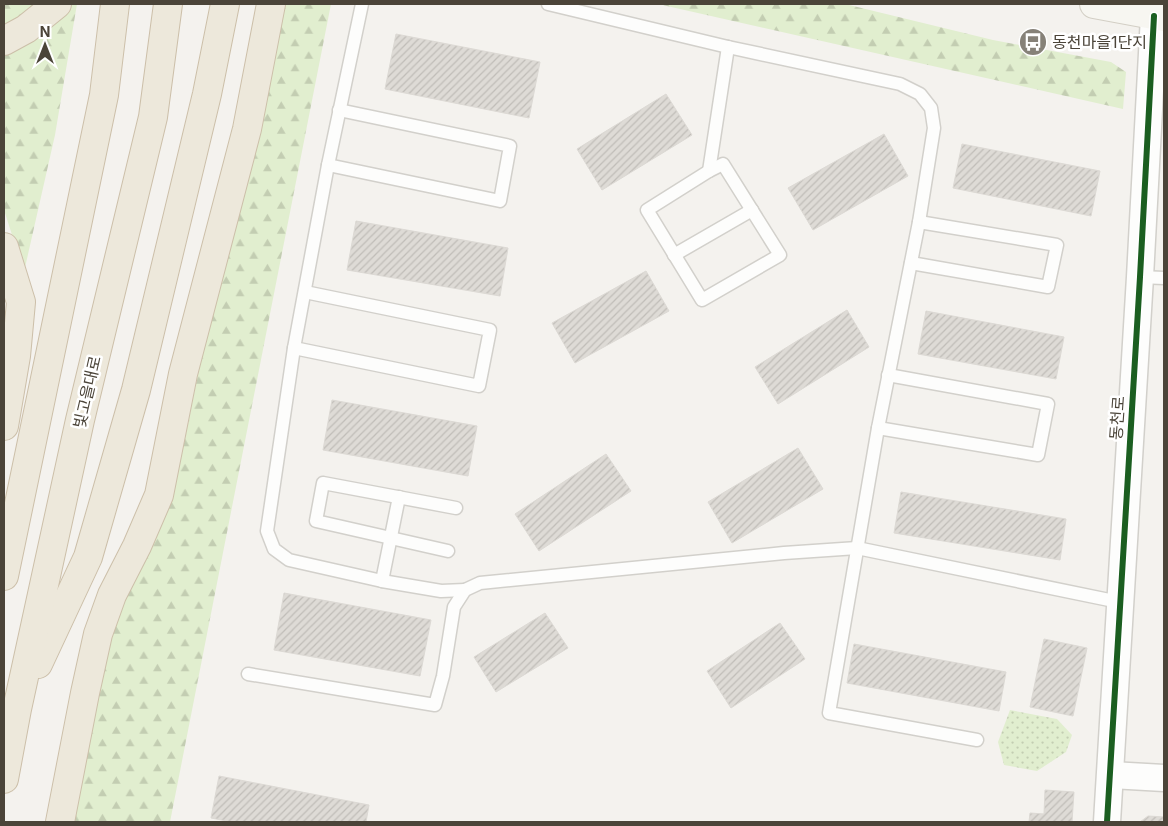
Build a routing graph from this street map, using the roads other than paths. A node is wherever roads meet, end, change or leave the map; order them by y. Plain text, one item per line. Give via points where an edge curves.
1 (57, 4) edge
2 (115, 4) edge
3 (168, 4) edge
4 (225, 4) edge
5 (270, 4) edge
6 (362, 4) edge
7 (548, 4) edge
8 (1094, 4) edge
9 (1159, 17) edge
10 (4, 41) edge
11 (728, 47) junction
12 (339, 110) junction
13 (328, 165) junction
14 (709, 172) junction
15 (752, 210) junction
16 (919, 222) junction
17 (4, 247) edge
18 (674, 255) junction
19 (911, 263) junction
20 (1152, 277) edge
21 (305, 292) junction
22 (294, 348) junction
23 (888, 375) junction
24 (4, 426) edge
25 (878, 428) junction
26 (399, 497) junction
27 (456, 508) dead end
28 (8, 526) edge
29 (391, 537) junction
30 (857, 548) junction
31 (448, 551) dead end
32 (4, 576) edge
33 (382, 582) junction
34 (465, 590) junction
35 (1119, 602) junction
36 (248, 674) dead end
37 (17, 709) junction
38 (977, 740) dead end
39 (1111, 775) junction
40 (1164, 778) edge
41 (4, 780) edge
42 (60, 822) edge
43 (1107, 822) edge

1 - 10 highway via 26,29
2 - 28 highway via 104,95
3 - 37 highway, 빛고을대로 via 153,117 80,420
4 - 37 highway via 207,94 136,390 88,557
5 - 42 highway via 247,129 183,374 160,495 112,595 98,634
6 - 12 lane
7 - 11 lane
8 - 9 street
9 - 20 street, 동천로
11 - 14 lane
11 - 16 lane via 900,84 920,94 931,108 934,128
12 - 13 lane
12 - 13 lane via 510,146 500,201
13 - 21 lane
14 - 15 lane via 723,164
14 - 18 lane via 647,210
15 - 18 lane
15 - 18 lane via 780,255 702,300
16 - 19 lane
16 - 19 lane via 1057,245 1048,287
17 - 24 highway via 20,302 16,356
19 - 23 lane
20 - 35 street, 동천로
21 - 22 lane
21 - 22 lane via 490,330 478,386
22 - 33 lane via 267,532 274,549 289,560
23 - 25 lane
23 - 25 lane via 1048,404 1038,455
25 - 30 lane
26 - 27 lane
26 - 29 lane
26 - 29 lane via 323,483 316,522
28 - 32 highway
29 - 31 lane
29 - 33 lane
30 - 34 lane via 480,583
30 - 35 lane
30 - 38 lane via 829,713
33 - 34 lane via 440,591
34 - 36 lane via 454,607 435,705
35 - 39 street, 동천로
37 - 41 highway, 빛고을대로
39 - 40 street
39 - 43 street, 동천로

